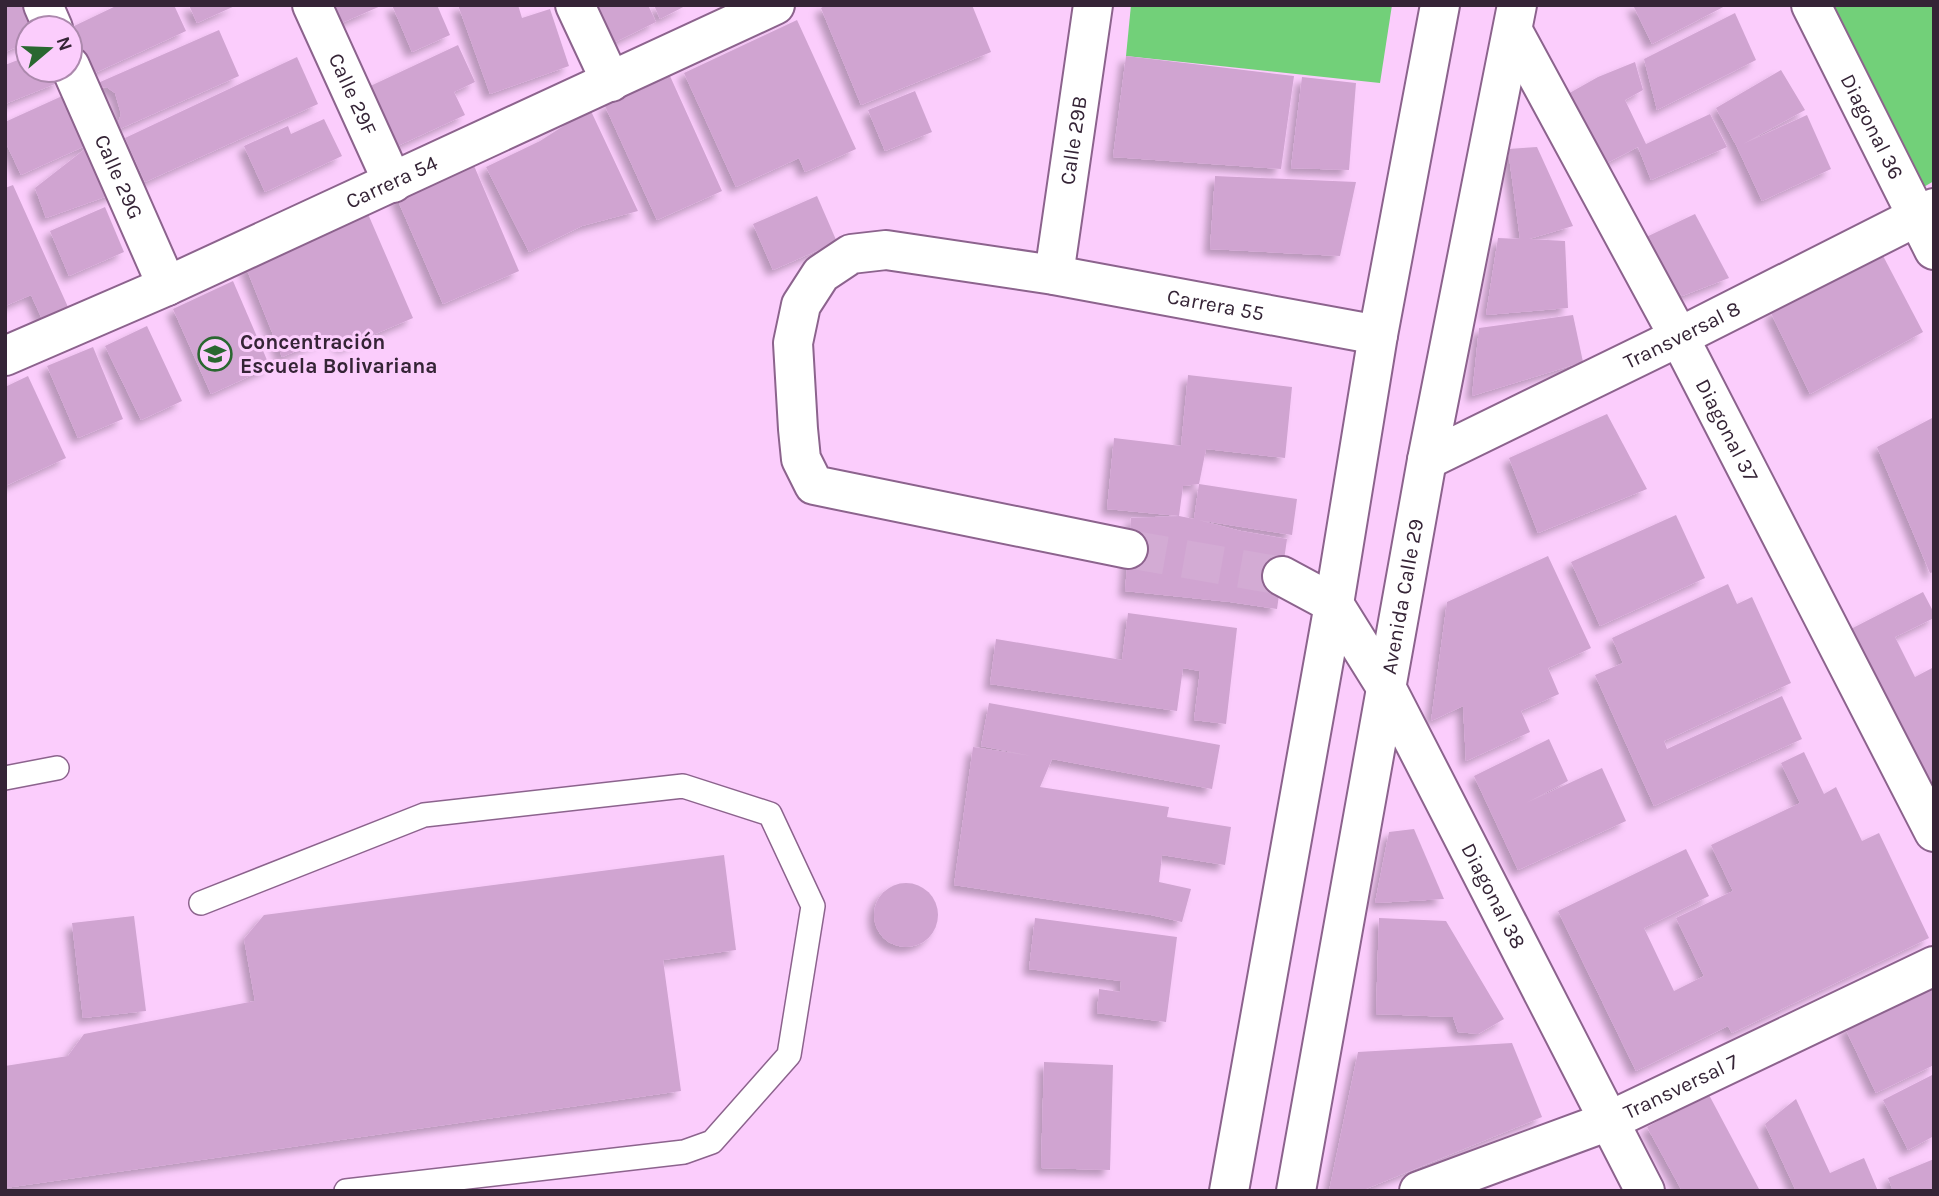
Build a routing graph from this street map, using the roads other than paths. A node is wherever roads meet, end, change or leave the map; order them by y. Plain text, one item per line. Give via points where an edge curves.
1 (312, 5) edge
2 (575, 5) edge
3 (775, 5) edge
4 (1093, 5) edge
5 (1440, 5) edge
6 (1811, 5) edge
7 (1515, 18) edge
8 (611, 82) junction
9 (78, 84) edge
10 (393, 183) junction
11 (1928, 225) edge
12 (1054, 275) junction
13 (167, 286) junction
14 (1378, 335) junction
15 (1679, 337) junction
16 (5, 356) edge
17 (1427, 460) junction
18 (1128, 549) tunnel mouth
19 (1282, 576) tunnel mouth
20 (1334, 604) junction
21 (1387, 689) junction
22 (57, 768) dead end
23 (5, 778) edge
24 (1934, 832) edge
25 (201, 903) dead end
26 (1934, 966) edge
27 (1609, 1121) junction
28 (346, 1191) edge
29 (1230, 1191) edge
30 (1296, 1191) edge
31 (1419, 1191) edge
32 (1645, 1191) edge

1 - 10 street, Calle 29F
2 - 8 street
3 - 8 street, Carrera 54
4 - 12 street, Calle 29B
5 - 14 street
6 - 11 street, Diagonal 36
7 - 15 street, Diagonal 37
7 - 17 street, Avenida Calle 29
8 - 10 street, Carrera 54
9 - 13 street, Calle 29G
10 - 13 street, Carrera 54
11 - 15 street, Transversal 8
12 - 14 street, Carrera 55
12 - 18 street, Carrera 55 via 886,250 851,254 821,274 801,305 793,343 801,459 814,485
13 - 16 street, Carrera 54
14 - 20 street
15 - 17 street, Transversal 8
15 - 24 street, Diagonal 37
17 - 21 street, Avenida Calle 29
19 - 20 street
20 - 21 street, Diagonal 38
20 - 29 street
21 - 27 street, Diagonal 38
21 - 30 street, Avenida Calle 29
22 - 23 lane
25 - 28 lane via 424,815 683,786 770,814 813,906 789,1055 712,1142 684,1152
26 - 27 street, Transversal 7
27 - 31 street, Transversal 7
27 - 32 street, Diagonal 38

